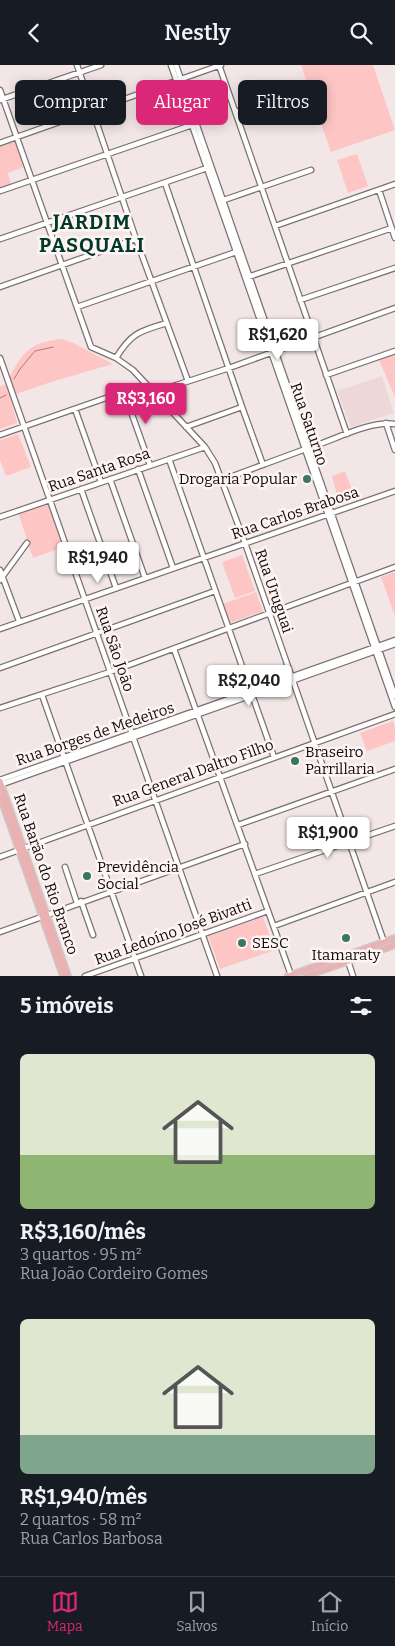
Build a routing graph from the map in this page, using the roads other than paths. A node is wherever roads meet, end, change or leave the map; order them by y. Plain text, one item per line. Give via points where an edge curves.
1 (78, 65) edge
2 (101, 65) edge
3 (170, 65) edge
4 (176, 65) edge
5 (220, 65) edge
6 (80, 72) junction
7 (83, 80) edge
8 (178, 80) junction
9 (0, 90) edge
10 (2, 99) edge
11 (236, 112) joint
12 (50, 125) edge
13 (98, 125) edge
14 (191, 125) edge
15 (194, 125) edge
16 (16, 137) junction
17 (0, 143) edge
18 (108, 155) junction
19 (208, 168) junction
20 (311, 170) dead end
21 (32, 180) junction
22 (165, 183) junction
23 (395, 184) edge
24 (262, 187) junction
25 (379, 190) junction
26 (0, 191) edge
27 (123, 198) junction
28 (220, 202) junction
29 (48, 223) junction
30 (274, 226) junction
31 (392, 228) junction
32 (395, 238) edge
33 (0, 239) edge
34 (136, 239) junction
35 (237, 251) junction
36 (288, 264) junction
37 (62, 265) junction
38 (194, 266) junction
39 (395, 268) edge
40 (247, 277) junction
41 (151, 281) junction
42 (0, 287) edge
43 (300, 300) junction
44 (77, 307) junction
45 (395, 308) edge
46 (167, 323) junction
47 (313, 337) junction
48 (395, 351) edge
49 (273, 352) junction
50 (0, 357) edge
51 (116, 358) junction
52 (229, 368) junction
53 (326, 375) junction
54 (188, 381) junction
55 (146, 384) junction
56 (124, 392) junction
57 (155, 393) junction
58 (242, 407) junction
59 (75, 409) junction
60 (386, 423) junction
61 (395, 425) edge
62 (186, 427) junction
63 (25, 428) junction
64 (347, 434) junction
65 (0, 435) edge
66 (205, 447) junction
67 (307, 449) junction
68 (395, 450) edge
69 (169, 459) junction
70 (150, 465) junction
71 (263, 465) junction
72 (138, 469) junction
73 (110, 479) junction
74 (222, 480) junction
75 (101, 482) junction
76 (81, 489) junction
77 (395, 491) edge
78 (50, 500) junction
79 (330, 514) junction
80 (0, 517) edge
81 (27, 543) dead end
82 (245, 543) junction
83 (203, 558) junction
84 (395, 567) edge
85 (173, 568) junction
86 (0, 570) edge
87 (1, 578) edge
88 (145, 578) junction
89 (353, 582) junction
90 (116, 588) junction
91 (216, 591) junction
92 (84, 599) junction
93 (269, 614) junction
94 (19, 621) junction
95 (0, 629) edge
96 (230, 629) junction
97 (96, 634) junction
98 (395, 640) edge
99 (395, 644) edge
100 (376, 648) junction
101 (174, 649) junction
102 (0, 668) edge
103 (110, 672) junction
104 (291, 679) junction
105 (252, 693) junction
106 (42, 695) junction
107 (395, 695) edge
108 (395, 707) edge
109 (0, 708) edge
110 (198, 713) junction
111 (395, 714) edge
112 (132, 735) junction
113 (314, 743) junction
114 (274, 757) junction
115 (65, 759) junction
116 (395, 769) edge
117 (221, 777) junction
118 (0, 783) edge
119 (332, 792) junction
120 (0, 796) edge
121 (155, 800) junction
122 (88, 824) junction
123 (238, 825) junction
124 (395, 826) edge
125 (349, 842) junction
126 (245, 844) junction
127 (21, 849) junction
128 (0, 857) edge
129 (65, 867) dead end
130 (178, 867) junction
131 (255, 874) junction
132 (395, 882) edge
133 (111, 891) junction
134 (367, 892) junction
135 (79, 902) junction
136 (268, 911) junction
137 (44, 915) junction
138 (274, 925) junction
139 (0, 932) edge
140 (93, 935) dead end
141 (202, 935) junction
142 (395, 938) edge
143 (384, 942) junction
144 (395, 945) edge
145 (135, 958) junction
146 (348, 961) junction
147 (289, 975) edge
148 (63, 976) edge
149 (68, 976) edge
150 (85, 976) edge
151 (141, 976) edge
152 (217, 976) edge
153 (306, 976) edge
154 (353, 976) edge

1 - 6 street
2 - 6 street
3 - 8 street, Rua Saturno
4 - 8 street, Rua Saturno
5 - 8 street
5 - 11 street
6 - 7 street
6 - 10 street
9 - 10 street
10 - 16 street
11 - 24 street
12 - 16 street
13 - 18 street
14 - 18 street
15 - 19 street, Rua Saturno
16 - 17 street
16 - 21 street
18 - 21 street
18 - 27 street
19 - 22 street
19 - 28 street, Rua Saturno
20 - 24 street
21 - 26 street
21 - 29 street
22 - 27 street
22 - 38 street
23 - 25 street
24 - 28 street
24 - 30 street
25 - 30 street
25 - 31 street
27 - 29 street
27 - 34 street
28 - 35 street, Rua Saturno
29 - 33 street
29 - 37 street
30 - 36 street
31 - 32 street
31 - 36 street
34 - 37 street
34 - 41 street
35 - 38 street
35 - 40 street, Rua Saturno
36 - 40 street
36 - 43 street
37 - 42 street
37 - 44 street
38 - 41 street
38 - 52 street
39 - 43 street
40 - 49 street, Rua Saturno
41 - 44 street
41 - 46 street
43 - 47 street
44 - 51 street, Rua Uruguai via 91,347
45 - 47 street
46 - 51 street via 135,335
46 - 54 street
47 - 49 street
47 - 53 street
48 - 53 street
49 - 52 street
49 - 67 street, Rua Saturno
50 - 63 street, Rua São João
51 - 55 street, Rua Uruguai
52 - 54 street
52 - 58 street
53 - 64 street
54 - 57 street
55 - 56 street
55 - 57 street, Rua Uruguai
56 - 59 street
56 - 70 street
57 - 62 street, Rua Uruguai
58 - 62 street
58 - 71 street
59 - 63 street
59 - 75 street
60 - 61 street
60 - 64 street
60 - 68 street
62 - 66 street, Rua Uruguai
63 - 65 street
63 - 78 street, Rua São João
64 - 67 street
66 - 69 street, Rua Santa Rosa
66 - 74 street, Rua Uruguai
67 - 71 street
67 - 79 street, Rua Saturno
69 - 70 street, Rua Santa Rosa
69 - 83 street
70 - 72 street, Rua Santa Rosa
71 - 74 street
72 - 73 street, Rua Santa Rosa
72 - 85 street
73 - 75 street, Rua Santa Rosa
73 - 88 street
74 - 82 street, Rua Uruguai
75 - 76 street, Rua Santa Rosa
76 - 78 street, Rua Santa Rosa
76 - 90 street
77 - 79 street, Rua Carlos Brabosa
78 - 80 street, Rua Santa Rosa
78 - 92 street, Rua São João
79 - 82 street, Rua Carlos Brabosa
79 - 89 street, Rua Saturno
81 - 87 street
82 - 83 street, Rua Carlos Brabosa
82 - 93 street, Rua Uruguai
83 - 85 street, Rua Carlos Brabosa
83 - 91 street
84 - 89 street
85 - 88 street, Rua Carlos Brabosa
86 - 87 street
87 - 94 street
88 - 90 street, Rua Carlos Brabosa
89 - 93 street
89 - 100 street, Rua Saturno
90 - 92 street, Rua Carlos Brabosa
91 - 96 street
91 - 97 street
92 - 94 street, Rua Carlos Brabosa
92 - 97 street, Rua São João
93 - 96 street
93 - 104 street, Rua Uruguai
94 - 95 street, Rua Carlos Brabosa
96 - 101 street
96 - 105 street
97 - 102 street
97 - 103 street, Rua São João
98 - 100 street, Rua Borges de Medeiros
99 - 100 street, Rua Borges de Medeiros
100 - 104 street, Rua Borges de Medeiros
100 - 107 street, Rua Saturno
100 - 108 street, Rua Saturno
101 - 103 street
101 - 110 street
103 - 106 street
103 - 112 street, Rua São João
104 - 105 street, Rua Borges de Medeiros
104 - 113 street, Rua Uruguai
105 - 110 street, Rua Borges de Medeiros
105 - 114 street
106 - 109 street
106 - 115 street
110 - 112 street, Rua Borges de Medeiros
110 - 117 street
111 - 113 street, Rua General Daltro Filho
112 - 115 street, Rua Borges de Medeiros
112 - 121 street, Rua São João
113 - 114 street, Rua General Daltro Filho
113 - 119 street, Rua Uruguai
114 - 117 street, Rua General Daltro Filho
115 - 118 street, Rua Borges de Medeiros
115 - 122 street
116 - 119 street
117 - 121 street, Rua General Daltro Filho
117 - 123 street
118 - 127 main road, Rua Barão do Rio Branco
119 - 123 street
119 - 125 street, Rua Uruguai
120 - 127 main road, Rua Barão do Rio Branco
121 - 122 street, Rua General Daltro Filho
121 - 130 street, Rua São João
122 - 127 street, Rua General Daltro Filho
122 - 133 street
123 - 126 street
124 - 125 street
125 - 131 street
125 - 134 street, Rua Uruguai
126 - 130 street
126 - 131 street
127 - 128 street, Rua General Daltro Filho
127 - 137 main road, Rua Barão do Rio Branco
129 - 135 street
130 - 133 street
130 - 141 street, Rua São João
131 - 136 street
132 - 134 street
133 - 135 street
133 - 145 street
134 - 138 street
134 - 143 street, Rua Uruguai
135 - 137 street
135 - 140 street
136 - 138 street
136 - 141 street, Rua Ledoíno José Bivatti
137 - 139 street
137 - 148 main road, Rua Barão do Rio Branco
137 - 149 main road, Rua Barão do Rio Branco
138 - 147 street
141 - 145 street, Rua Ledoíno José Bivatti
141 - 152 street, Rua São João
142 - 143 main road
143 - 147 main road
144 - 146 main road
145 - 150 street, Rua Ledoíno José Bivatti
145 - 151 street
146 - 153 main road
146 - 154 street

